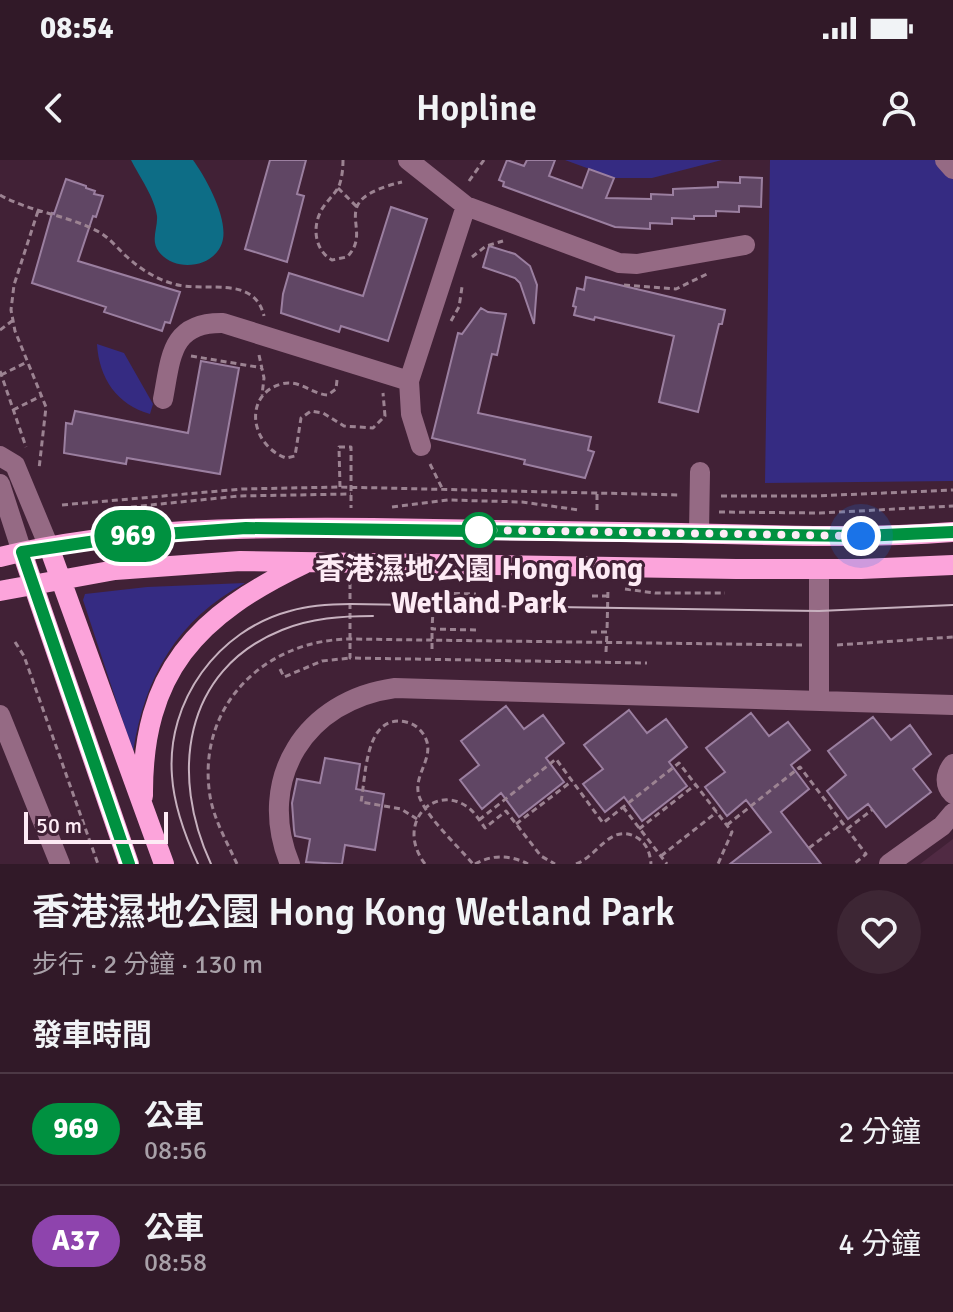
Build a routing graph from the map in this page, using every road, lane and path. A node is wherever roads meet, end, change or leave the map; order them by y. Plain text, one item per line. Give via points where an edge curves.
1 (343, 160) edge
2 (484, 160) edge
3 (945, 160) edge
4 (953, 169) edge
5 (409, 170) edge
6 (338, 188) junction
7 (0, 195) edge
8 (466, 197) junction
9 (357, 207) junction
10 (38, 210) junction
11 (508, 240) dead end
12 (745, 245) dead end
13 (467, 265) dead end
14 (714, 269) dead end
15 (462, 283) dead end
16 (617, 283) dead end
17 (12, 321) junction
18 (265, 321) dead end
19 (446, 328) dead end
20 (0, 330) edge
21 (188, 350) dead end
22 (269, 352) dead end
23 (27, 362) junction
24 (263, 368) junction
25 (1, 373) edge
26 (336, 373) dead end
27 (409, 381) junction
28 (383, 387) dead end
29 (41, 396) junction
30 (163, 399) dead end
31 (262, 399) junction
32 (13, 410) junction
33 (421, 446) joint
34 (28, 452) dead end
35 (0, 456) edge
36 (33, 467) dead end
37 (700, 472) dead end
38 (0, 484) edge
39 (340, 487) junction
40 (443, 490) junction
41 (953, 490) edge
42 (597, 493) junction
43 (351, 494) junction
44 (699, 495) junction
45 (62, 505) dead end
46 (121, 508) dead end
47 (351, 508) dead end
48 (597, 510) dead end
49 (953, 532) edge
50 (699, 533) junction
51 (49, 547) junction
52 (22, 552) junction
53 (0, 557) edge
54 (308, 562) junction
55 (953, 565) edge
56 (819, 569) junction
57 (61, 579) junction
58 (350, 583) dead end
59 (33, 584) junction
60 (608, 586) dead end
61 (0, 591) edge
62 (476, 594) dead end
63 (592, 596) dead end
64 (608, 596) junction
65 (432, 629) junction
66 (476, 630) dead end
67 (591, 632) dead end
68 (607, 632) junction
69 (15, 642) dead end
70 (432, 649) dead end
71 (606, 652) dead end
72 (350, 658) junction
73 (647, 663) dead end
74 (280, 669) dead end
75 (819, 701) junction
76 (953, 705) edge
77 (0, 715) edge
78 (953, 764) edge
79 (572, 781) junction
80 (695, 785) junction
81 (953, 794) edge
82 (623, 807) junction
83 (426, 809) junction
84 (872, 810) dead end
85 (717, 812) junction
86 (143, 813) junction
87 (953, 813) edge
88 (417, 819) junction
89 (479, 820) junction
90 (842, 823) junction
91 (516, 824) junction
92 (727, 825) junction
93 (639, 829) junction
94 (847, 829) junction
95 (809, 848) dead end
96 (661, 856) junction
97 (60, 864) edge
98 (98, 864) edge
99 (129, 864) edge
100 (164, 864) edge
101 (290, 864) edge
102 (425, 864) edge
103 (474, 864) edge
104 (528, 864) edge
105 (555, 864) edge
106 (576, 864) edge
107 (651, 864) edge
108 (667, 864) edge
109 (718, 864) edge
110 (854, 864) edge
111 (889, 864) edge

1 - 6 path
2 - 8 path
3 - 4 street
5 - 8 street
5 - 9 path via 369,192
6 - 9 path
6 - 9 path via 317,222 317,240 328,257 342,260 352,253
7 - 10 path
8 - 12 street via 628,265
8 - 27 street
10 - 17 path via 11,297
10 - 18 path via 98,231 138,267 169,283 241,289 258,301
11 - 13 path via 486,246
14 - 16 path via 676,289
15 - 19 path via 459,307
17 - 20 path
17 - 23 path
21 - 24 path via 185,355
22 - 24 path via 256,348
23 - 25 path
23 - 29 path
24 - 31 path
25 - 32 path
26 - 31 path via 336,389 328,395 284,383
27 - 30 street via 211,322 180,337
27 - 33 street via 411,414
28 - 31 path via 385,416 378,425 353,428 311,411 301,418 297,452 291,458 275,454 257,433
29 - 32 path
29 - 36 path via 46,407 38,481
32 - 34 path
33 - 40 path
35 - 51 street via 15,465
37 - 44 street
38 - 52 street
39 - 40 path
39 - 43 path via 339,447 351,447
39 - 45 path via 242,489
40 - 42 path
41 - 44 path
42 - 44 path
42 - 48 path
43 - 46 path via 239,496
43 - 47 path
44 - 50 street
49 - 50 main road
50 - 51 main road via 246,528
51 - 52 main road
51 - 57 main road
52 - 53 main road
52 - 59 main road
54 - 56 main road
54 - 57 main road via 192,563
54 - 86 main road via 235,600 172,668 148,737
55 - 56 main road
56 - 75 street
57 - 59 main road
57 - 86 main road
58 - 72 path
59 - 61 main road
59 - 99 main road
60 - 64 path
62 - 65 path via 434,593
63 - 64 path
64 - 68 path
65 - 66 path
65 - 70 path
67 - 68 path
68 - 71 path
69 - 98 path
72 - 73 path
72 - 74 path via 322,661 284,677
75 - 76 street
75 - 101 street via 395,688 361,695 316,722 287,765 278,816
77 - 97 street
78 - 81 street via 946,777
79 - 82 path via 603,823
79 - 89 path via 556,759
79 - 91 path
80 - 82 path via 679,763
80 - 85 path
80 - 93 path
82 - 93 path
83 - 88 path
83 - 88 path via 417,780 427,741 412,723 389,722 373,738 361,802 401,809
83 - 89 path via 439,802 459,802
83 - 103 path
84 - 94 path
85 - 92 path
85 - 96 path
86 - 100 main road
87 - 111 street
88 - 102 path via 413,839
89 - 91 path via 485,828 506,811
90 - 92 path via 800,767
90 - 94 path
90 - 95 path
91 - 105 path via 541,856
92 - 109 path via 732,832
93 - 96 path
94 - 110 path via 866,854
96 - 108 path
103 - 104 path via 495,856
106 - 107 path via 609,837 625,833 646,845

